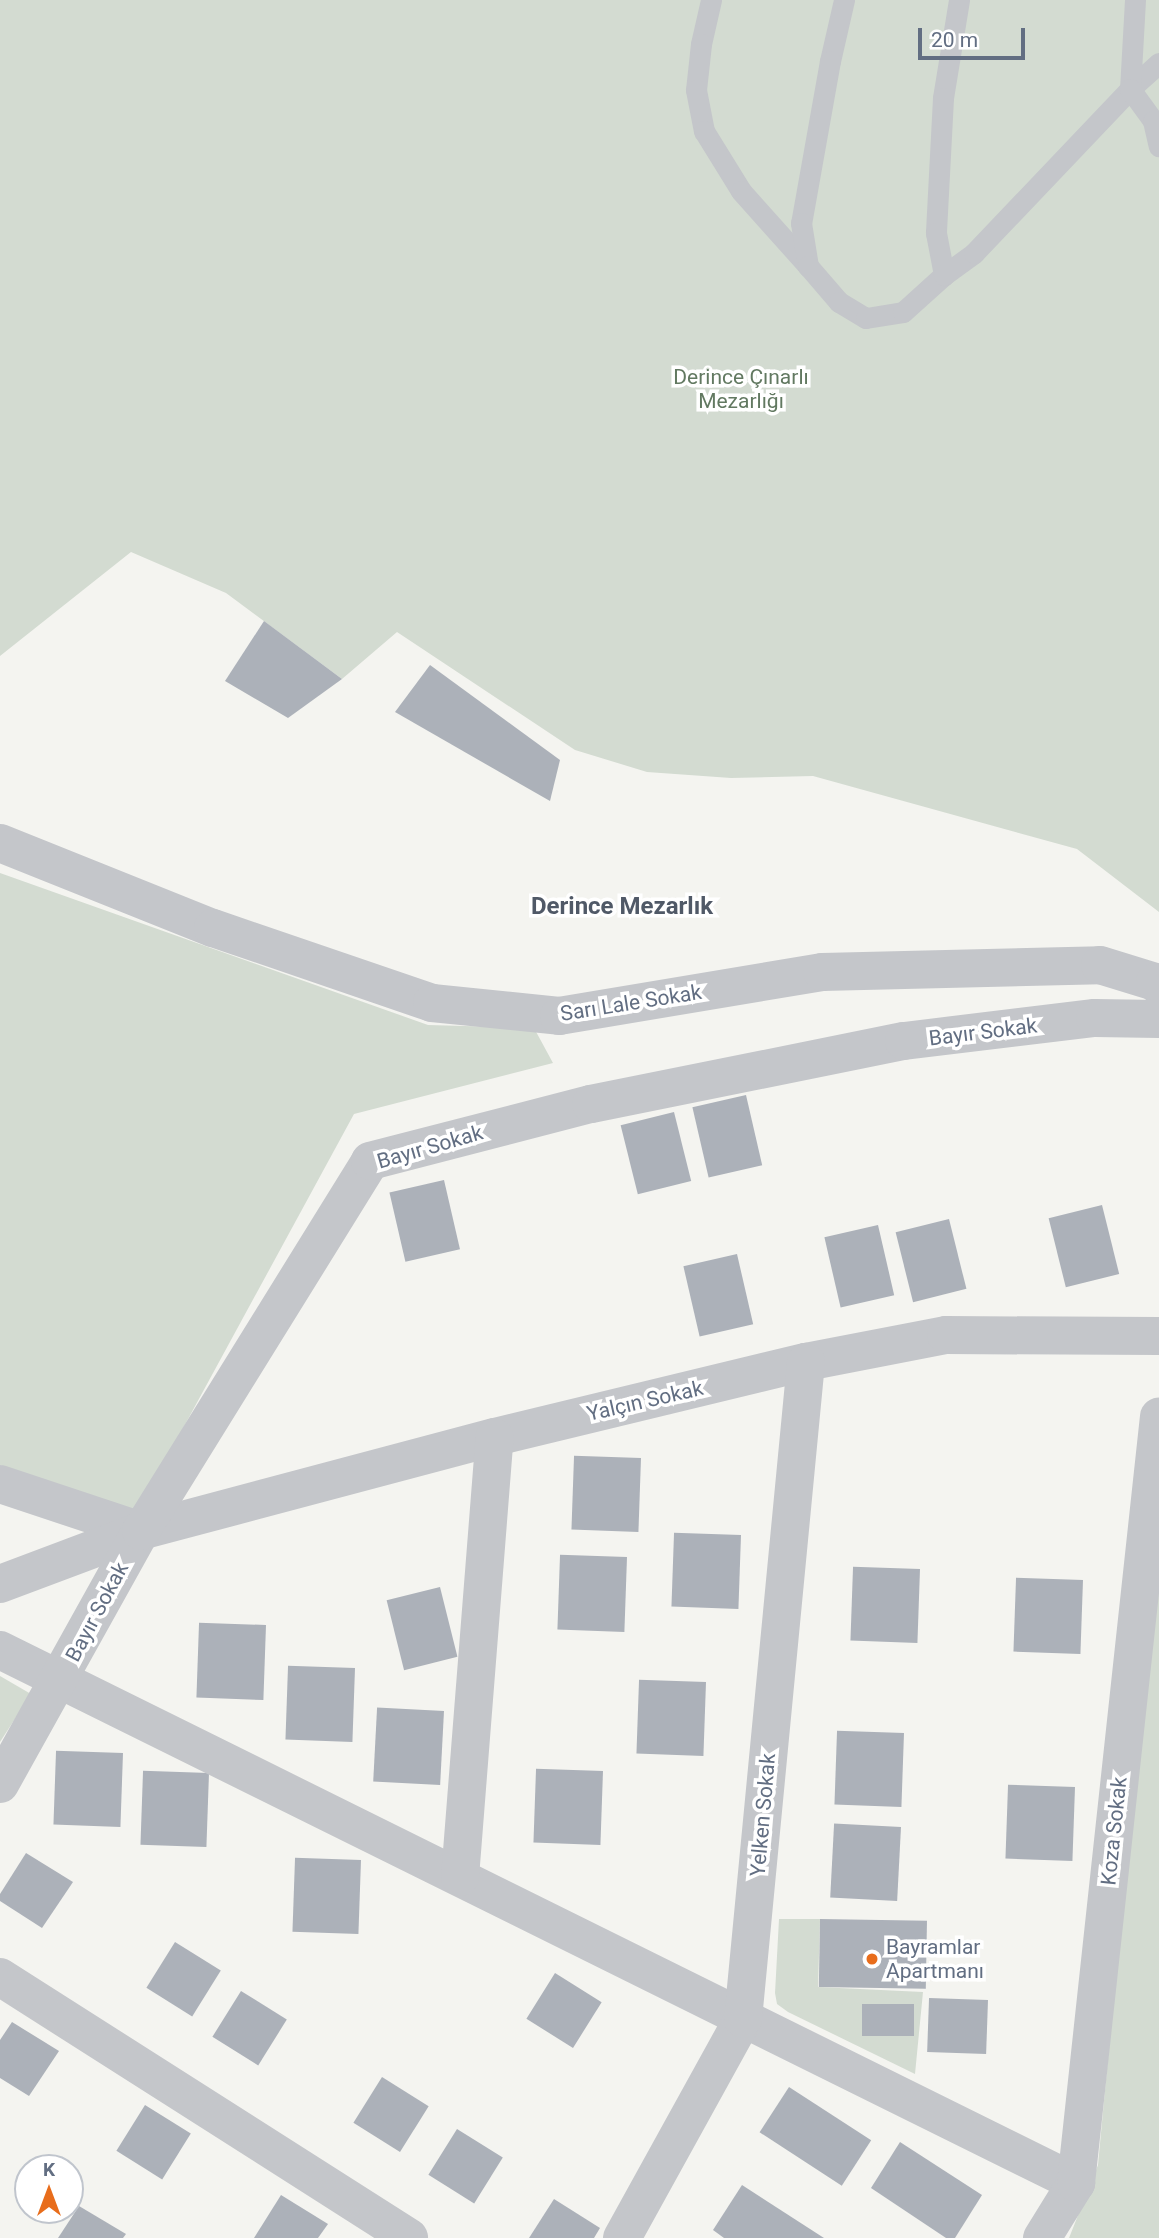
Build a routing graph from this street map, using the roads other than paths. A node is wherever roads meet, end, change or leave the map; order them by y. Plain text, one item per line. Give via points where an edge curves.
1 (711, 0) edge
2 (844, 0) edge
3 (958, 0) edge
4 (1135, 0) edge
5 (1159, 63) edge
6 (1130, 89) junction
7 (1159, 146) edge
8 (808, 266) junction
9 (944, 275) junction
10 (0, 843) edge
11 (1159, 986) edge
12 (1159, 1019) edge
13 (1159, 1336) edge
14 (806, 1362) junction
15 (1159, 1416) edge
16 (495, 1437) junction
17 (0, 1484) edge
18 (141, 1531) junction
19 (0, 1584) edge
20 (0, 1650) edge
21 (59, 1682) junction
22 (0, 1784) edge
23 (460, 1877) junction
24 (0, 1977) edge
25 (743, 2019) junction
26 (1076, 2183) junction
27 (409, 2238) edge
28 (622, 2238) edge
29 (1042, 2238) edge

1 - 8 lane via 696,90 704,131 741,191
2 - 8 lane via 801,223
3 - 9 lane via 940,152 936,233
4 - 6 lane
5 - 6 lane
6 - 7 lane via 1153,121
6 - 9 lane via 974,253
8 - 9 lane via 839,302 866,318 903,312
10 - 11 street, Sarı Lale Sokak via 213,928 432,1003 559,1016 821,972 1100,965
12 - 18 street, Bayır Sokak via 1095,1018 904,1041 591,1104 370,1161
13 - 14 street, Yalçın Sokak via 946,1335
14 - 16 street, Yalçın Sokak
14 - 25 street, Yelken Sokak
15 - 26 street, Koza Sokak
16 - 18 street, Yalçın Sokak
16 - 23 street
17 - 18 street
18 - 19 street, Yalçın Sokak
18 - 21 street, Bayır Sokak
20 - 21 street
21 - 22 street, Bayır Sokak
21 - 23 street
23 - 25 street
24 - 27 street
25 - 26 street
25 - 28 street, Yelken Sokak
26 - 29 street, Koza Sokak

